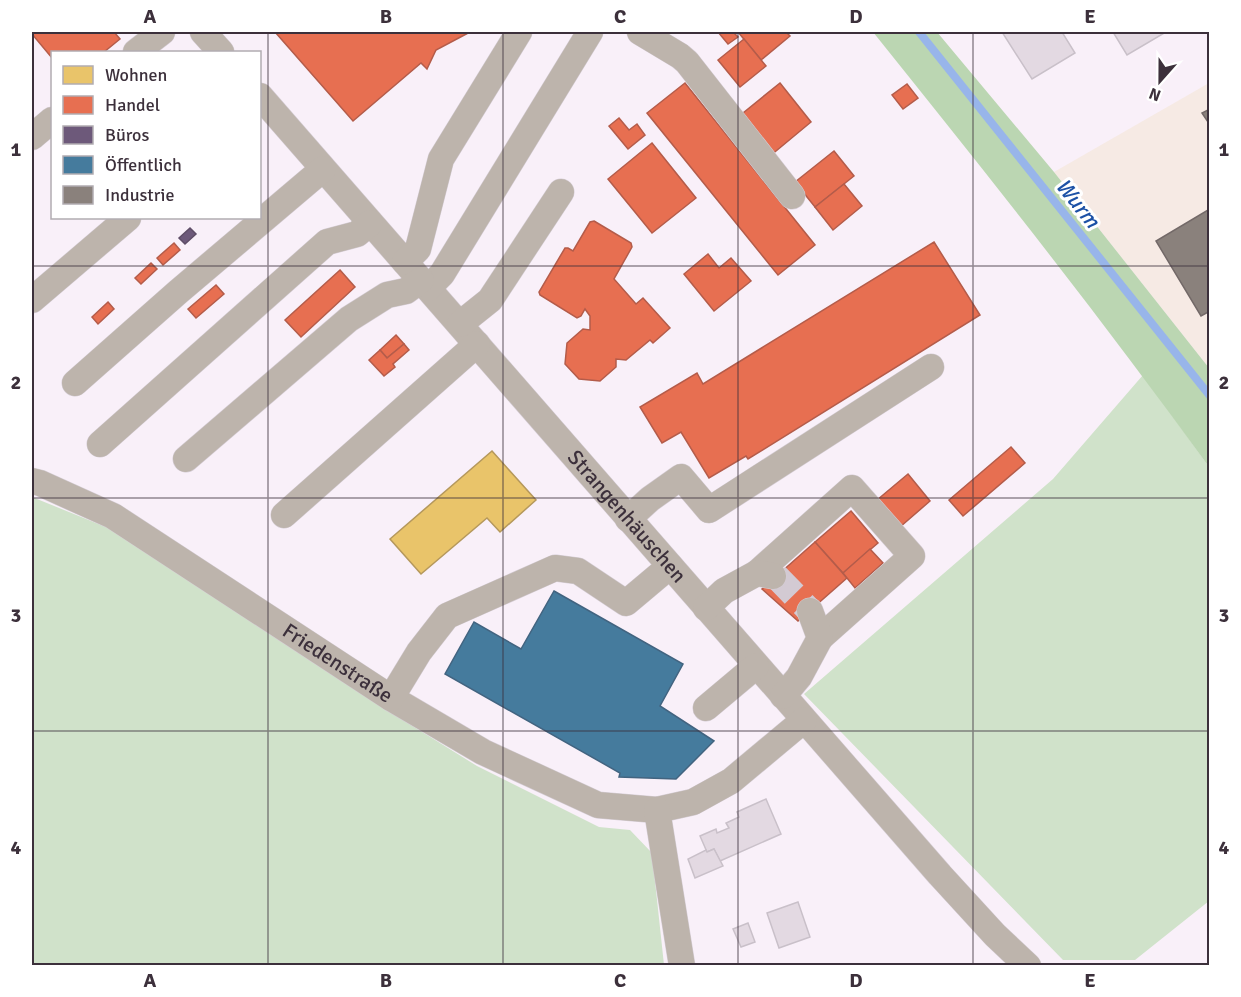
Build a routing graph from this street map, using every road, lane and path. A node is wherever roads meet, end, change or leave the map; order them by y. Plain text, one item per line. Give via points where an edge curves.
1 (162, 32) edge
2 (202, 32) edge
3 (519, 32) edge
4 (590, 32) edge
5 (640, 32) edge
6 (137, 51) edge
7 (220, 51) edge
8 (261, 100) edge
9 (51, 121) edge
10 (32, 137) edge
11 (323, 169) junction
12 (561, 192) dead end
13 (792, 196) dead end
14 (127, 219) edge
15 (370, 223) junction
16 (418, 276) junction
17 (32, 300) edge
18 (460, 324) junction
19 (477, 344) junction
20 (931, 367) dead end
21 (75, 383) dead end
22 (100, 444) dead end
23 (186, 459) dead end
24 (32, 481) edge
25 (284, 515) dead end
26 (628, 519) junction
27 (670, 566) junction
28 (706, 608) junction
29 (810, 611) tunnel mouth
30 (820, 638) junction
31 (756, 666) junction
32 (783, 696) junction
33 (391, 698) junction
34 (706, 708) dead end
35 (804, 720) junction
36 (657, 810) junction
37 (995, 935) junction
38 (682, 966) edge
39 (1009, 966) edge
40 (1028, 966) edge

1 - 6 street
2 - 7 street
3 - 16 street via 441,159 418,249
4 - 16 street via 442,274
5 - 13 street via 687,62
8 - 11 street, Strangenhäuschen
9 - 10 street
11 - 15 street, Strangenhäuschen
11 - 21 street
12 - 18 street via 490,300
14 - 17 street
15 - 16 street, Strangenhäuschen
15 - 22 street via 357,234 327,242
16 - 18 street, Strangenhäuschen
16 - 23 street via 406,291 387,295 349,319
18 - 19 street, Strangenhäuschen
19 - 25 street
19 - 26 street, Strangenhäuschen
20 - 26 street via 709,510 681,477
24 - 33 street, Friedenstraße via 113,516
26 - 27 street, Strangenhäuschen
27 - 28 street, Strangenhäuschen
27 - 33 street via 626,603 578,571 555,568 447,616
28 - 30 street via 724,591 767,575 852,488 912,556
28 - 31 street, Strangenhäuschen
29 - 30 street
30 - 32 street via 799,677
31 - 32 street, Strangenhäuschen
31 - 34 street
32 - 35 street, Strangenhäuschen
33 - 36 street, Friedenstraße via 483,752 598,805
35 - 36 street, Friedenstraße via 732,781 693,802
35 - 37 street, Strangenhäuschen
36 - 38 street
37 - 39 street, Strangenhäuschen
37 - 40 street, Strangenhäuschen

